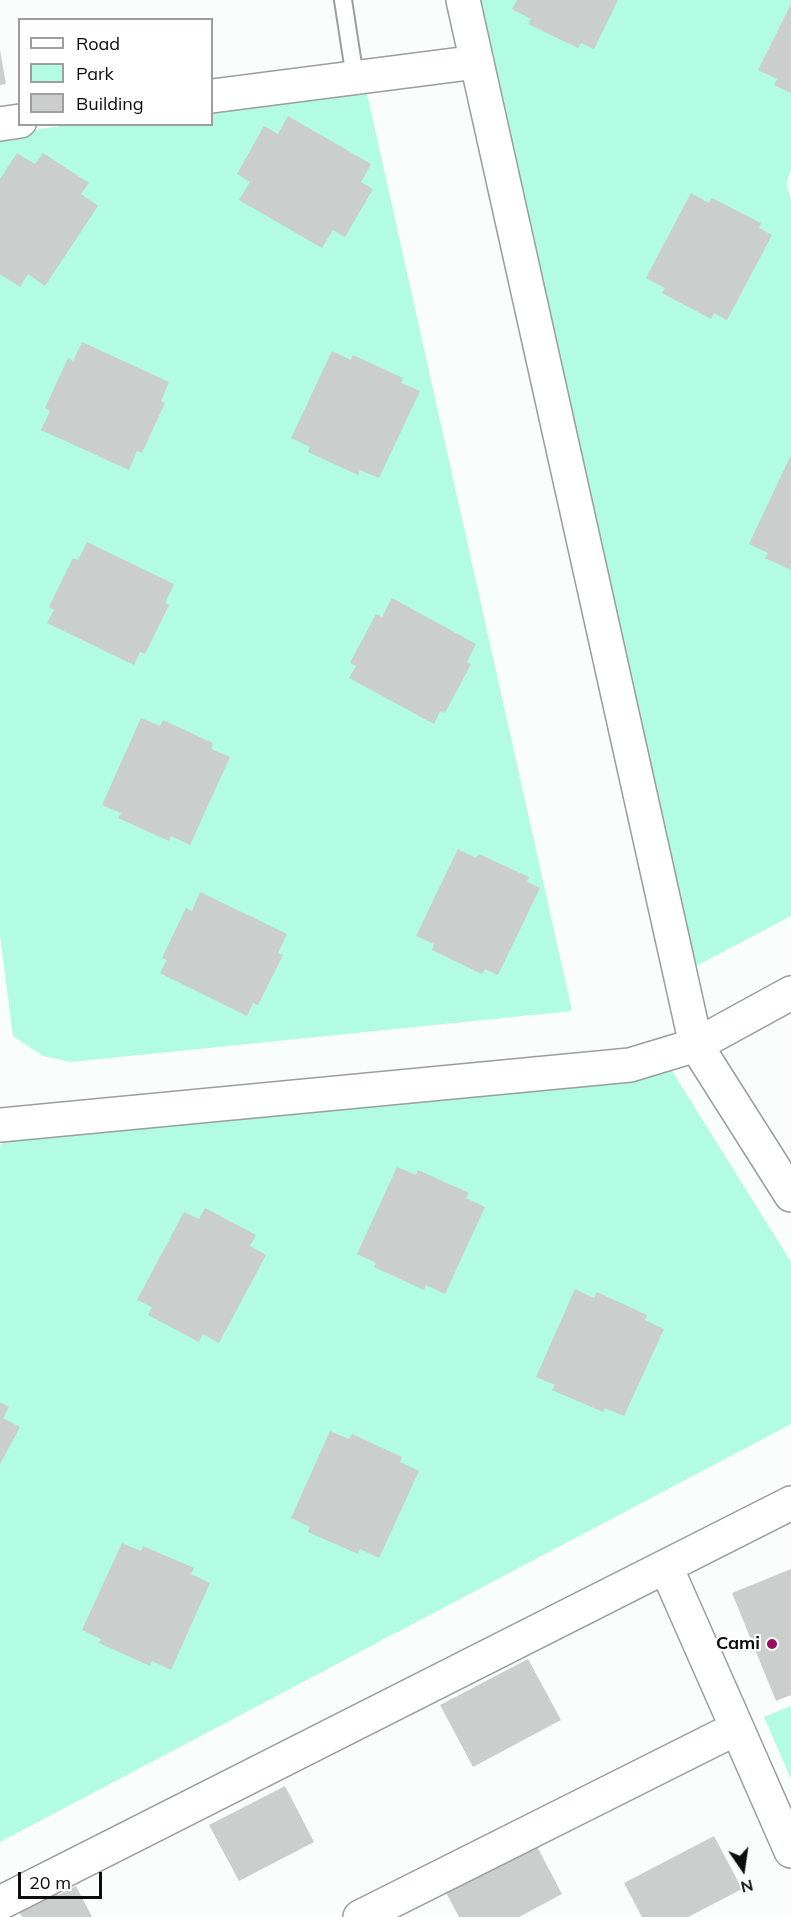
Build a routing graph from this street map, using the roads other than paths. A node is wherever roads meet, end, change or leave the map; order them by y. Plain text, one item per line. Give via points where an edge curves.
1 (343, 0) edge
2 (463, 0) edge
3 (477, 62) junction
4 (355, 78) junction
5 (213, 96) edge
6 (18, 121) edge
7 (0, 124) edge
8 (791, 993) edge
9 (696, 1045) junction
10 (0, 1125) edge
11 (791, 1195) edge
12 (791, 1503) edge
13 (666, 1567) junction
14 (737, 1728) junction
15 (791, 1851) edge
16 (0, 1904) edge
17 (360, 1917) edge

1 - 4 lane
2 - 3 street
3 - 4 street
3 - 9 street
4 - 5 street
6 - 7 street
8 - 9 street
9 - 10 street via 630,1065
9 - 11 street
12 - 13 street
13 - 14 street
13 - 16 street
14 - 15 street
14 - 17 street

